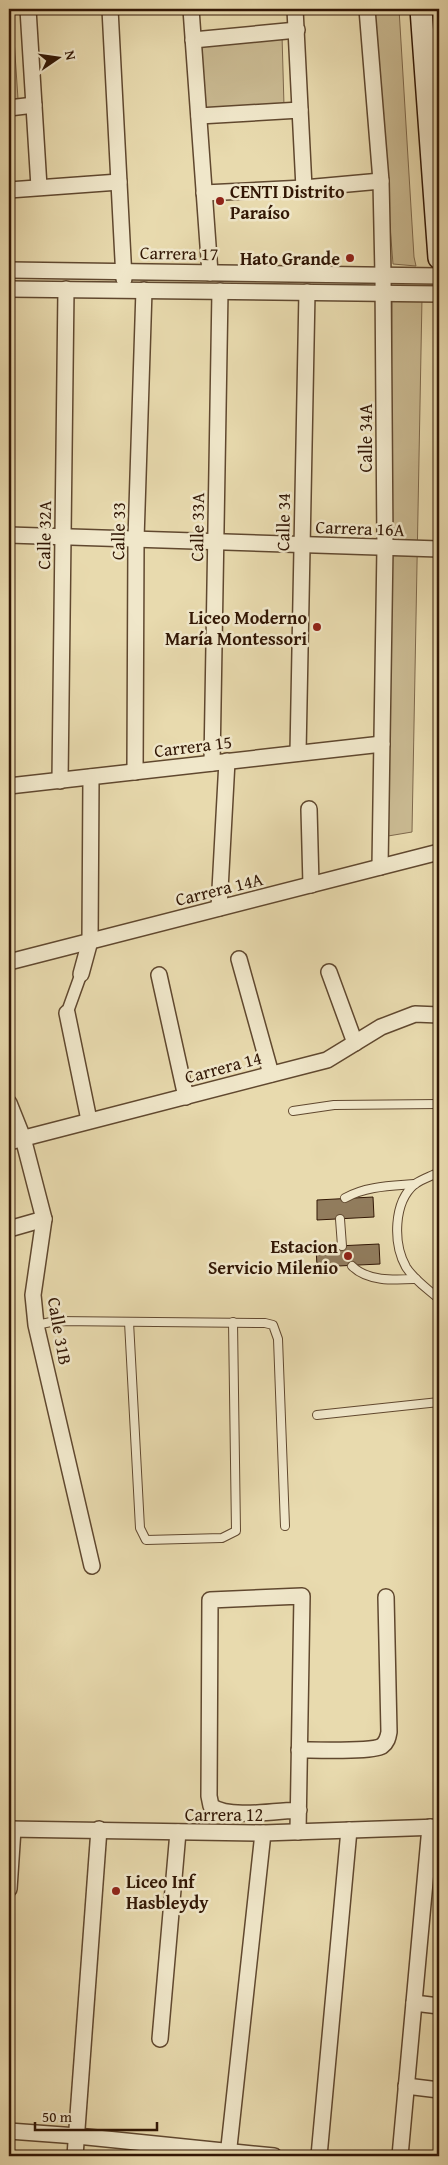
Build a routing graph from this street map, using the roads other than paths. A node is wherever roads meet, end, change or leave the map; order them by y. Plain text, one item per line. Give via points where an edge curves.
1 (28, 9) edge
2 (110, 9) edge
3 (191, 9) edge
4 (295, 9) edge
5 (367, 9) edge
6 (421, 9) edge
7 (296, 30) junction
8 (193, 40) junction
9 (34, 105) junction
10 (9, 108) edge
11 (300, 110) junction
12 (199, 116) junction
13 (381, 181) junction
14 (119, 182) junction
15 (39, 187) junction
16 (304, 188) junction
17 (9, 190) edge
18 (204, 193) junction
19 (439, 258) edge
20 (9, 270) edge
21 (124, 271) junction
22 (210, 273) junction
23 (383, 275) junction
24 (439, 276) edge
25 (9, 289) edge
26 (66, 289) junction
27 (125, 290) junction
28 (144, 290) junction
29 (220, 291) junction
30 (307, 292) junction
31 (383, 293) junction
32 (439, 294) edge
33 (9, 535) edge
34 (63, 537) junction
35 (136, 539) junction
36 (216, 542) junction
37 (302, 544) junction
38 (385, 547) junction
39 (439, 549) edge
40 (382, 744) junction
41 (298, 753) junction
42 (220, 762) junction
43 (135, 772) junction
44 (91, 777) junction
45 (60, 780) junction
46 (9, 786) edge
47 (309, 809) dead end
48 (439, 852) edge
49 (380, 867) junction
50 (311, 885) junction
51 (219, 908) junction
52 (90, 942) junction
53 (239, 959) dead end
54 (9, 962) edge
55 (329, 972) dead end
56 (81, 974) joint
57 (160, 976) dead end
58 (67, 1013) joint
59 (439, 1015) edge
60 (355, 1043) junction
61 (271, 1074) junction
62 (186, 1097) junction
63 (9, 1103) edge
64 (439, 1104) edge
65 (293, 1111) dead end
66 (89, 1120) junction
67 (16, 1140) edge
68 (439, 1172) edge
69 (416, 1184) junction
70 (345, 1198) dead end
71 (44, 1219) junction
72 (340, 1219) dead end
73 (9, 1228) edge
74 (342, 1246) dead end
75 (352, 1266) dead end
76 (416, 1279) junction
77 (439, 1299) edge
78 (129, 1322) junction
79 (233, 1322) junction
80 (36, 1325) junction
81 (439, 1402) edge
82 (317, 1415) dead end
83 (284, 1526) dead end
84 (92, 1566) dead end
85 (386, 1597) dead end
86 (299, 1750) junction
87 (298, 1810) junction
88 (435, 1827) edge
89 (11, 1829) edge
90 (99, 1829) junction
91 (349, 1830) junction
92 (178, 1832) junction
93 (263, 1832) junction
94 (298, 1832) junction
95 (9, 1889) edge
96 (414, 2003) junction
97 (439, 2006) edge
98 (160, 2039) dead end
99 (406, 2086) junction
100 (439, 2090) edge
101 (9, 2131) edge
102 (77, 2136) junction
103 (150, 2150) edge
104 (229, 2154) edge
105 (75, 2156) edge
106 (274, 2156) edge
107 (319, 2156) edge
108 (400, 2156) edge

1 - 9 street
2 - 14 street
3 - 8 street
4 - 7 street
5 - 13 street, Calle 34A
6 - 19 main road
7 - 8 street
7 - 11 street
8 - 12 street
9 - 10 street
9 - 15 street
11 - 12 street
11 - 16 street
12 - 18 street
13 - 16 street
13 - 23 street, Calle 34A
14 - 15 street
14 - 21 street
15 - 17 street
16 - 18 street
18 - 22 street
20 - 21 street, Carrera 17
21 - 22 street, Carrera 17
21 - 27 street
22 - 23 street, Carrera 17
23 - 24 street, Carrera 17
23 - 31 street, Calle 34A
25 - 26 street
26 - 27 street
26 - 34 street, Calle 32A
27 - 28 street
28 - 29 street
28 - 35 street, Calle 33
29 - 30 street
29 - 36 street, Calle 33A
30 - 31 street
30 - 37 street, Calle 34
31 - 32 street
31 - 38 street, Calle 34A
33 - 34 street, Carrera 16A
34 - 35 street, Carrera 16A
34 - 45 street, Calle 32A
35 - 36 street, Carrera 16A
35 - 43 street, Calle 33
36 - 37 street, Carrera 16A
36 - 42 street, Calle 33A
37 - 38 street, Carrera 16A
37 - 41 street, Calle 34
38 - 39 street, Carrera 16A
38 - 40 street, Calle 34A
40 - 41 street, Carrera 15
40 - 49 street, Calle 34A
41 - 42 street, Carrera 15
42 - 43 street, Carrera 15
42 - 51 street, Calle 33A
43 - 44 street, Carrera 15
44 - 45 street, Carrera 15
44 - 52 street
45 - 46 street, Carrera 15
47 - 50 street
48 - 49 street, Carrera 14A
49 - 50 street, Carrera 14A
50 - 51 street, Carrera 14A
51 - 52 street, Carrera 14A
52 - 54 street, Carrera 14A
52 - 56 street
53 - 61 street
55 - 60 street
56 - 58 street
57 - 62 street
58 - 66 street
59 - 60 street, Carrera 14 via 415,1014 381,1027
60 - 61 street, Carrera 14 via 326,1060
61 - 62 street, Carrera 14
62 - 66 street, Carrera 14
63 - 67 street, Calle 31B
64 - 65 lane via 334,1105
66 - 67 street, Carrera 14
67 - 71 street, Calle 31B
68 - 69 lane
69 - 70 lane via 370,1188
69 - 76 lane via 405,1196 398,1228 406,1266
71 - 73 street
71 - 80 street, Calle 31B via 33,1295
72 - 74 lane
75 - 76 lane via 369,1276
76 - 77 lane
78 - 79 lane
78 - 79 lane via 140,1528 146,1540 222,1538 236,1531
78 - 80 lane via 56,1321
79 - 83 lane via 265,1323 277,1330
80 - 84 street, Calle 31B
81 - 82 lane
85 - 86 street via 387,1742 381,1747 368,1749
86 - 87 street
86 - 87 street via 302,1596 210,1600 210,1806 218,1811 236,1813
87 - 94 street
88 - 91 street, Carrera 12
88 - 96 street
89 - 90 street, Carrera 12
89 - 95 street
90 - 92 street, Carrera 12
90 - 102 street
91 - 94 street, Carrera 12
91 - 107 street
92 - 93 street, Carrera 12
92 - 98 street
93 - 94 street, Carrera 12
93 - 104 street
96 - 97 street
96 - 99 street
99 - 100 street
99 - 108 street
101 - 102 street
102 - 103 street
102 - 105 street
103 - 104 street
104 - 106 street

